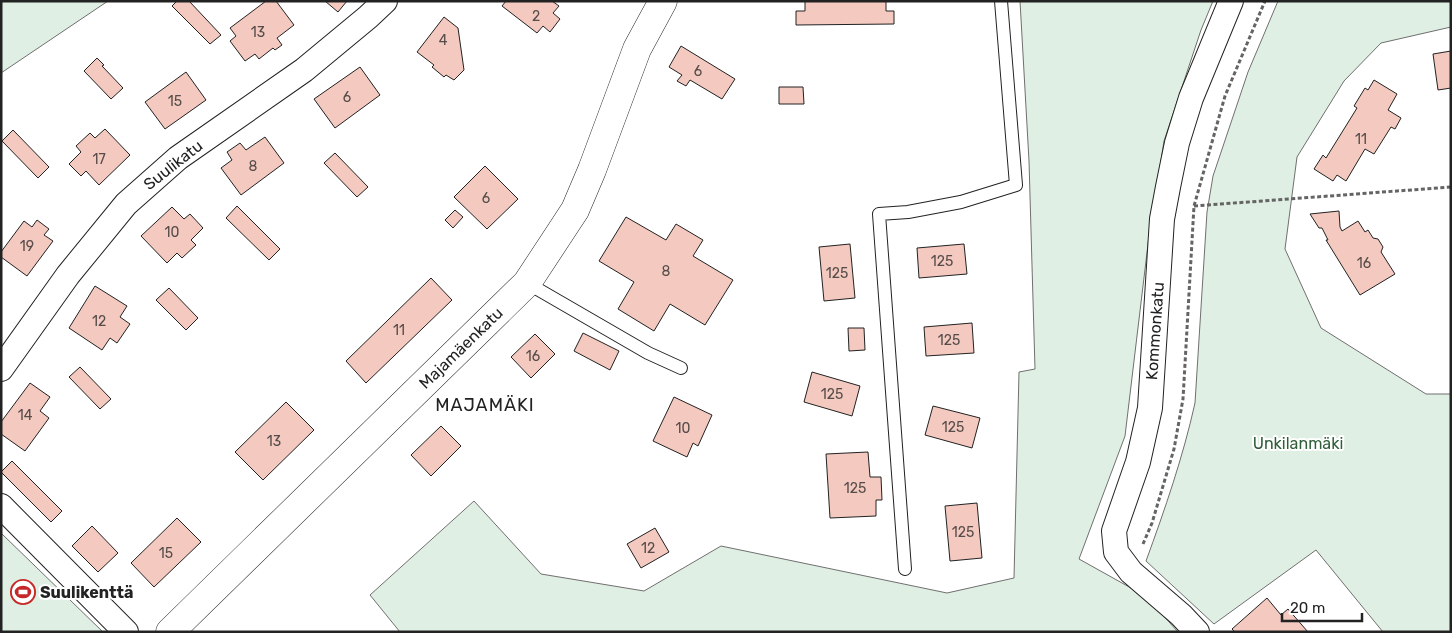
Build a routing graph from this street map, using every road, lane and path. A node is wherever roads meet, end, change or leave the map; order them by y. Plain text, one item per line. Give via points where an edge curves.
1 (384, 1) edge
2 (662, 1) edge
3 (1001, 1) edge
4 (1231, 1) edge
5 (1265, 1) edge
6 (1451, 188) edge
7 (1194, 206) junction
8 (527, 283) junction
9 (681, 368) dead end
10 (1, 369) edge
11 (1, 506) edge
12 (905, 569) dead end
13 (1131, 572) junction
14 (126, 632) edge
15 (170, 632) edge
16 (1197, 632) edge

1 - 10 street, Suulikatu via 304,70 178,158 126,204 68,274
2 - 8 street, Majamäenkatu via 637,49 575,210
3 - 12 lane via 1016,185 961,202 879,214
4 - 13 street, Kommonkatu via 1190,98 1166,195 1150,408 1138,462 1114,531 1116,552
5 - 7 path via 1224,96
6 - 7 path
7 - 13 path via 1183,399 1174,449 1152,523
8 - 9 lane via 648,353
8 - 15 street, Majamäenkatu
11 - 14 street
13 - 16 street, Kommonkatu

